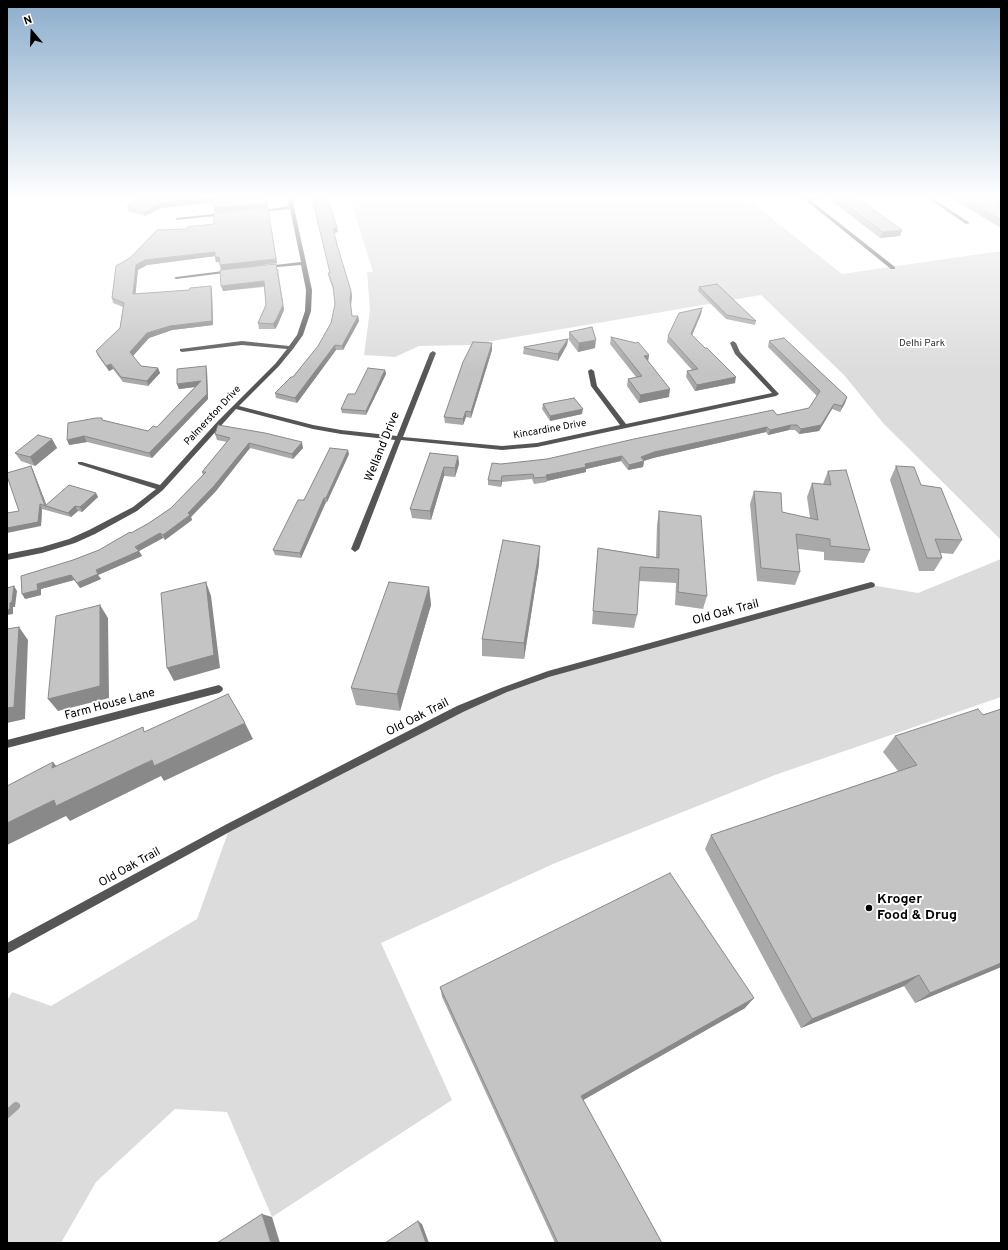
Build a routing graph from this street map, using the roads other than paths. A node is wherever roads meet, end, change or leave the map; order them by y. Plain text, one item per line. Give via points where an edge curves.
1 (302, 256) edge
2 (878, 256) edge
3 (303, 263) junction
4 (263, 268) edge
5 (893, 268) dead end
6 (240, 270) edge
7 (176, 278) dead end
8 (732, 342) dead end
9 (291, 348) junction
10 (182, 350) dead end
11 (433, 353) dead end
12 (590, 371) dead end
13 (234, 408) junction
14 (624, 426) junction
15 (398, 438) junction
16 (80, 463) dead end
17 (161, 488) junction
18 (355, 549) dead end
19 (7, 557) edge
20 (871, 585) dead end
21 (220, 689) dead end
22 (7, 744) edge
23 (7, 949) edge

1 - 3 street, Palmerston Drive
2 - 5 street
3 - 4 street
3 - 9 street, Palmerston Drive via 308,290 308,310 300,334
6 - 7 street
8 - 14 street, Kincardine Drive via 737,353 776,394
9 - 10 street via 242,343
9 - 13 street, Palmerston Drive via 278,365
11 - 15 street, Welland Drive
12 - 14 street via 594,386
13 - 15 street, Kincardine Drive via 313,427
13 - 17 street, Palmerston Drive
14 - 15 street, Kincardine Drive via 520,447
15 - 18 street, Welland Drive
16 - 17 street
17 - 19 street, Palmerston Drive via 135,509 92,532 42,550
20 - 23 street, Old Oak Trail via 548,674 504,690 460,709 230,827
21 - 22 street, Farm House Lane

